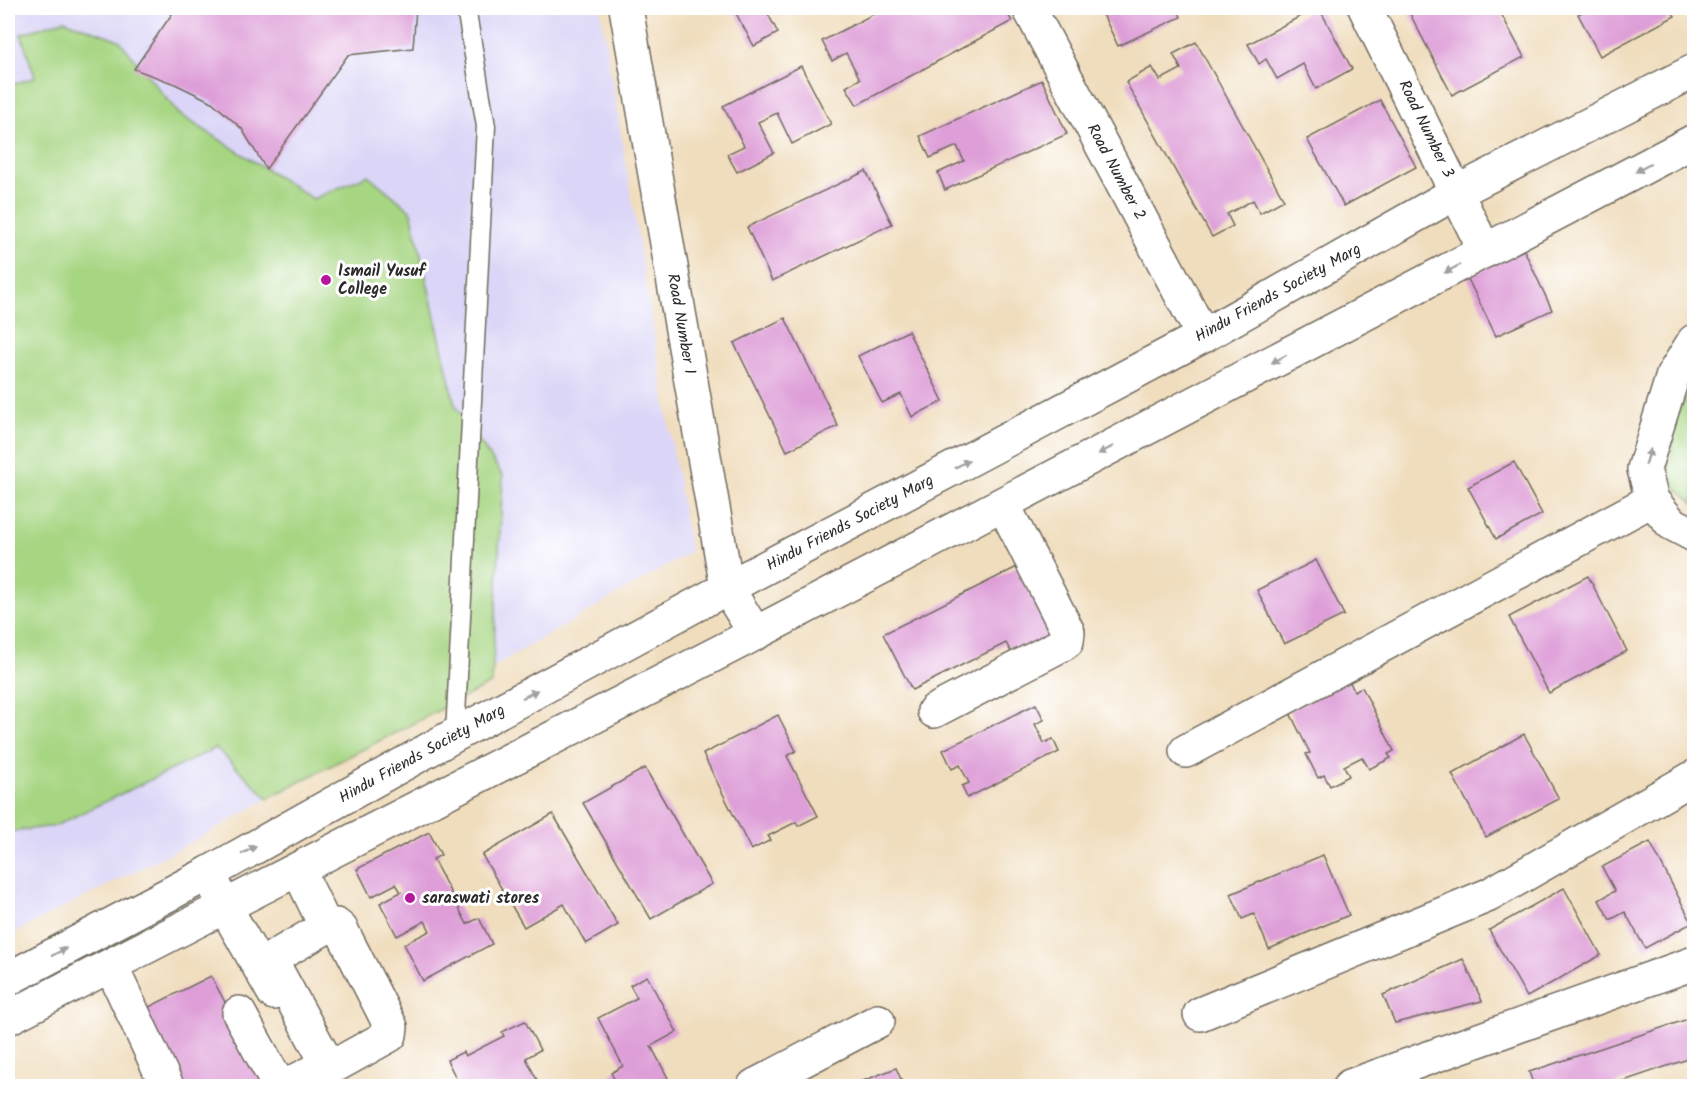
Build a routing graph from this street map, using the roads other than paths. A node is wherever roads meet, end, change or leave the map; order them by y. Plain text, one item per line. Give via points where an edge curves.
1 (466, 8) edge
2 (626, 8) edge
3 (1029, 8) edge
4 (1365, 8) edge
5 (1695, 71) edge
6 (1695, 141) edge
7 (1457, 192) junction
8 (1485, 251) junction
9 (1203, 336) junction
10 (1695, 341) edge
11 (1652, 500) junction
12 (1003, 504) junction
13 (1695, 535) edge
14 (728, 588) junction
15 (756, 633) junction
16 (934, 711) dead end
17 (455, 735) junction
18 (1186, 751) dead end
19 (1695, 777) edge
20 (298, 869) junction
21 (209, 873) junction
22 (225, 907) junction
23 (326, 927) dead end
24 (1695, 963) edge
25 (111, 966) junction
26 (8, 979) edge
27 (282, 1008) junction
28 (1200, 1014) dead end
29 (8, 1018) edge
30 (878, 1021) dead end
31 (321, 1078) edge
32 (167, 1086) edge
33 (279, 1086) edge
34 (286, 1086) edge
35 (754, 1086) edge
36 (1350, 1086) edge

1 - 17 lane via 486,126
2 - 14 street, Road Number 1
3 - 9 street, Road Number 2
4 - 7 street, Road Number 3
5 - 7 street, Hindu Friends Society Marg
6 -> 8 street
7 - 8 street, Road Number 3
7 - 9 street, Hindu Friends Society Marg
8 -> 12 street
14 -> 9 street, Hindu Friends Society Marg
11 -> 10 street via 1644,470 1673,375
11 - 13 street via 1671,523
11 - 18 street
12 - 15 street
12 - 16 street via 1068,637 1063,644
14 - 15 street, Road Number 1
17 -> 14 street, Hindu Friends Society Marg
15 - 20 street
21 -> 17 street, Hindu Friends Society Marg
19 - 28 street via 1489,895
20 - 22 street
20 - 23 street
21 - 22 street
26 -> 21 street, Hindu Friends Society Marg
22 - 25 street
22 - 27 street
24 - 36 street
25 - 29 street
25 - 32 street
27 - 31 street
27 - 33 street via 243,1020
30 - 35 street
31 - 34 street

